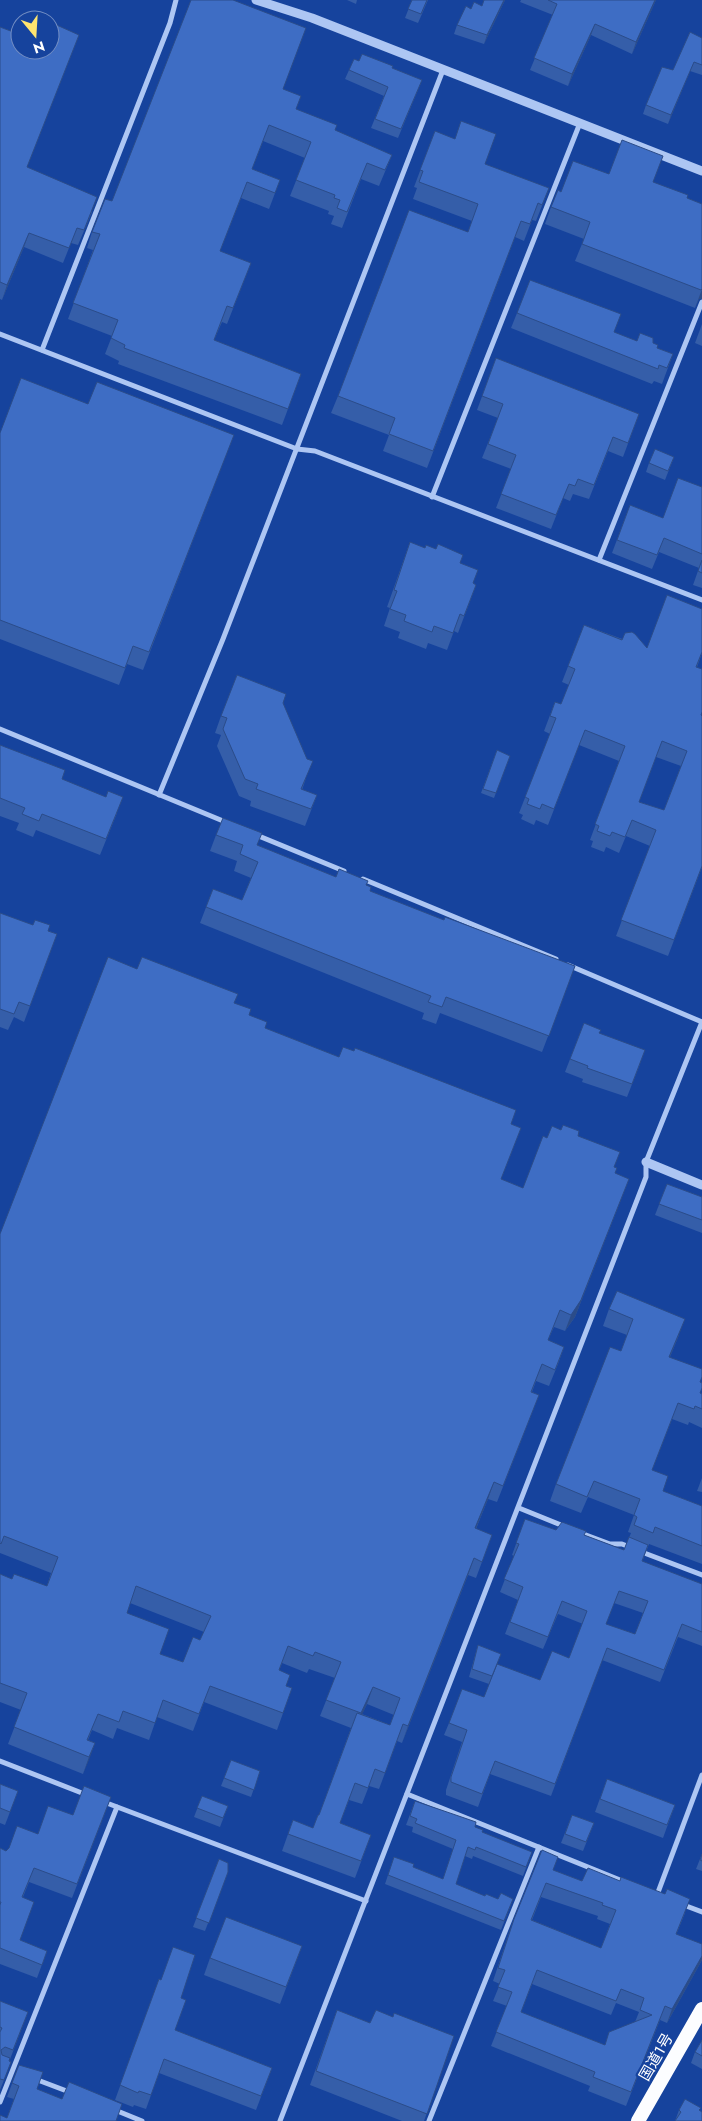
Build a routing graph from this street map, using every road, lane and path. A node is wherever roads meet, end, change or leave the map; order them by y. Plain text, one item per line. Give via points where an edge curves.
1 (176, 0) edge
2 (256, 0) edge
3 (443, 70) junction
4 (580, 123) junction
5 (702, 171) edge
6 (702, 302) edge
7 (0, 334) edge
8 (42, 350) junction
9 (297, 449) junction
10 (432, 497) junction
11 (599, 560) junction
12 (702, 600) edge
13 (0, 729) edge
14 (159, 795) junction
15 (232, 825) edge
16 (250, 832) edge
17 (349, 873) edge
18 (358, 877) edge
19 (702, 1022) edge
20 (646, 1162) junction
21 (702, 1185) edge
22 (519, 1508) junction
23 (702, 1575) edge
24 (0, 1761) edge
25 (702, 1775) edge
26 (407, 1794) junction
27 (90, 1796) edge
28 (99, 1800) edge
29 (117, 1807) junction
30 (539, 1847) junction
31 (630, 1884) edge
32 (648, 1891) edge
33 (657, 1895) junction
34 (666, 1898) edge
35 (366, 1901) junction
36 (675, 1902) edge
37 (702, 1912) edge
38 (702, 2009) edge
39 (6, 2068) edge
40 (12, 2070) junction
41 (21, 2074) edge
42 (30, 2077) edge
43 (76, 2095) edge
44 (0, 2102) edge
45 (112, 2109) edge
46 (140, 2121) edge
47 (280, 2121) edge
48 (429, 2121) edge
49 (638, 2121) edge

1 - 8 street via 170,23
2 - 3 street via 312,18
3 - 4 street
3 - 9 street
4 - 5 street
4 - 10 street
6 - 11 street
7 - 8 street
8 - 9 street
9 - 10 street via 315,451
9 - 14 street via 224,639
10 - 11 street
11 - 12 street
13 - 14 street
14 - 15 street
16 - 17 street
18 - 19 street
19 - 20 street
20 - 21 street
20 - 22 street via 646,1177
22 - 23 street via 610,1544 622,1544
22 - 26 street
24 - 27 street
25 - 33 street
26 - 30 street
26 - 35 street
28 - 29 street
29 - 35 street
29 - 40 street
30 - 31 street
30 - 48 street
32 - 33 street
33 - 34 street
35 - 47 street
36 - 37 street
38 - 49 highway, 国道1号
39 - 40 street
40 - 41 street
40 - 44 street
42 - 43 street
45 - 46 street

